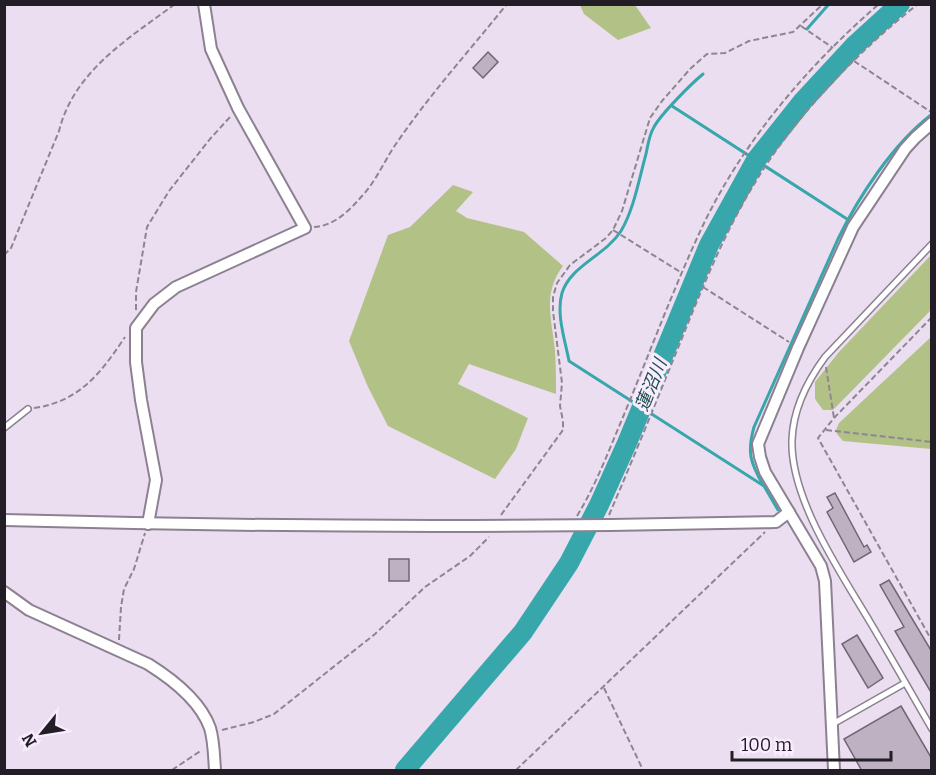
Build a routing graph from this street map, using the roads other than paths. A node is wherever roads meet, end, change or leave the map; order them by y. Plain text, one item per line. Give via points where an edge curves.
1 (204, 4) edge
2 (932, 123) edge
3 (932, 244) edge
4 (28, 409) road end
5 (4, 428) edge
6 (789, 512) junction
7 (4, 520) edge
8 (148, 524) junction
9 (4, 592) edge
10 (905, 683) junction
11 (831, 725) junction
12 (932, 729) edge
13 (215, 771) edge
14 (834, 771) edge

1 - 8 street via 211,49 238,108 305,228 176,287 154,304 136,328 136,362 156,480
2 - 6 street via 905,149 853,227 759,438 765,472
3 - 10 lane via 825,357 807,384 792,439 801,494 836,566
4 - 5 lane
6 - 8 street via 776,522 601,526
6 - 11 street via 821,566 825,581
7 - 8 street
9 - 13 street via 29,610 162,672 203,714 211,730
10 - 11 lane
10 - 12 lane
11 - 14 street

